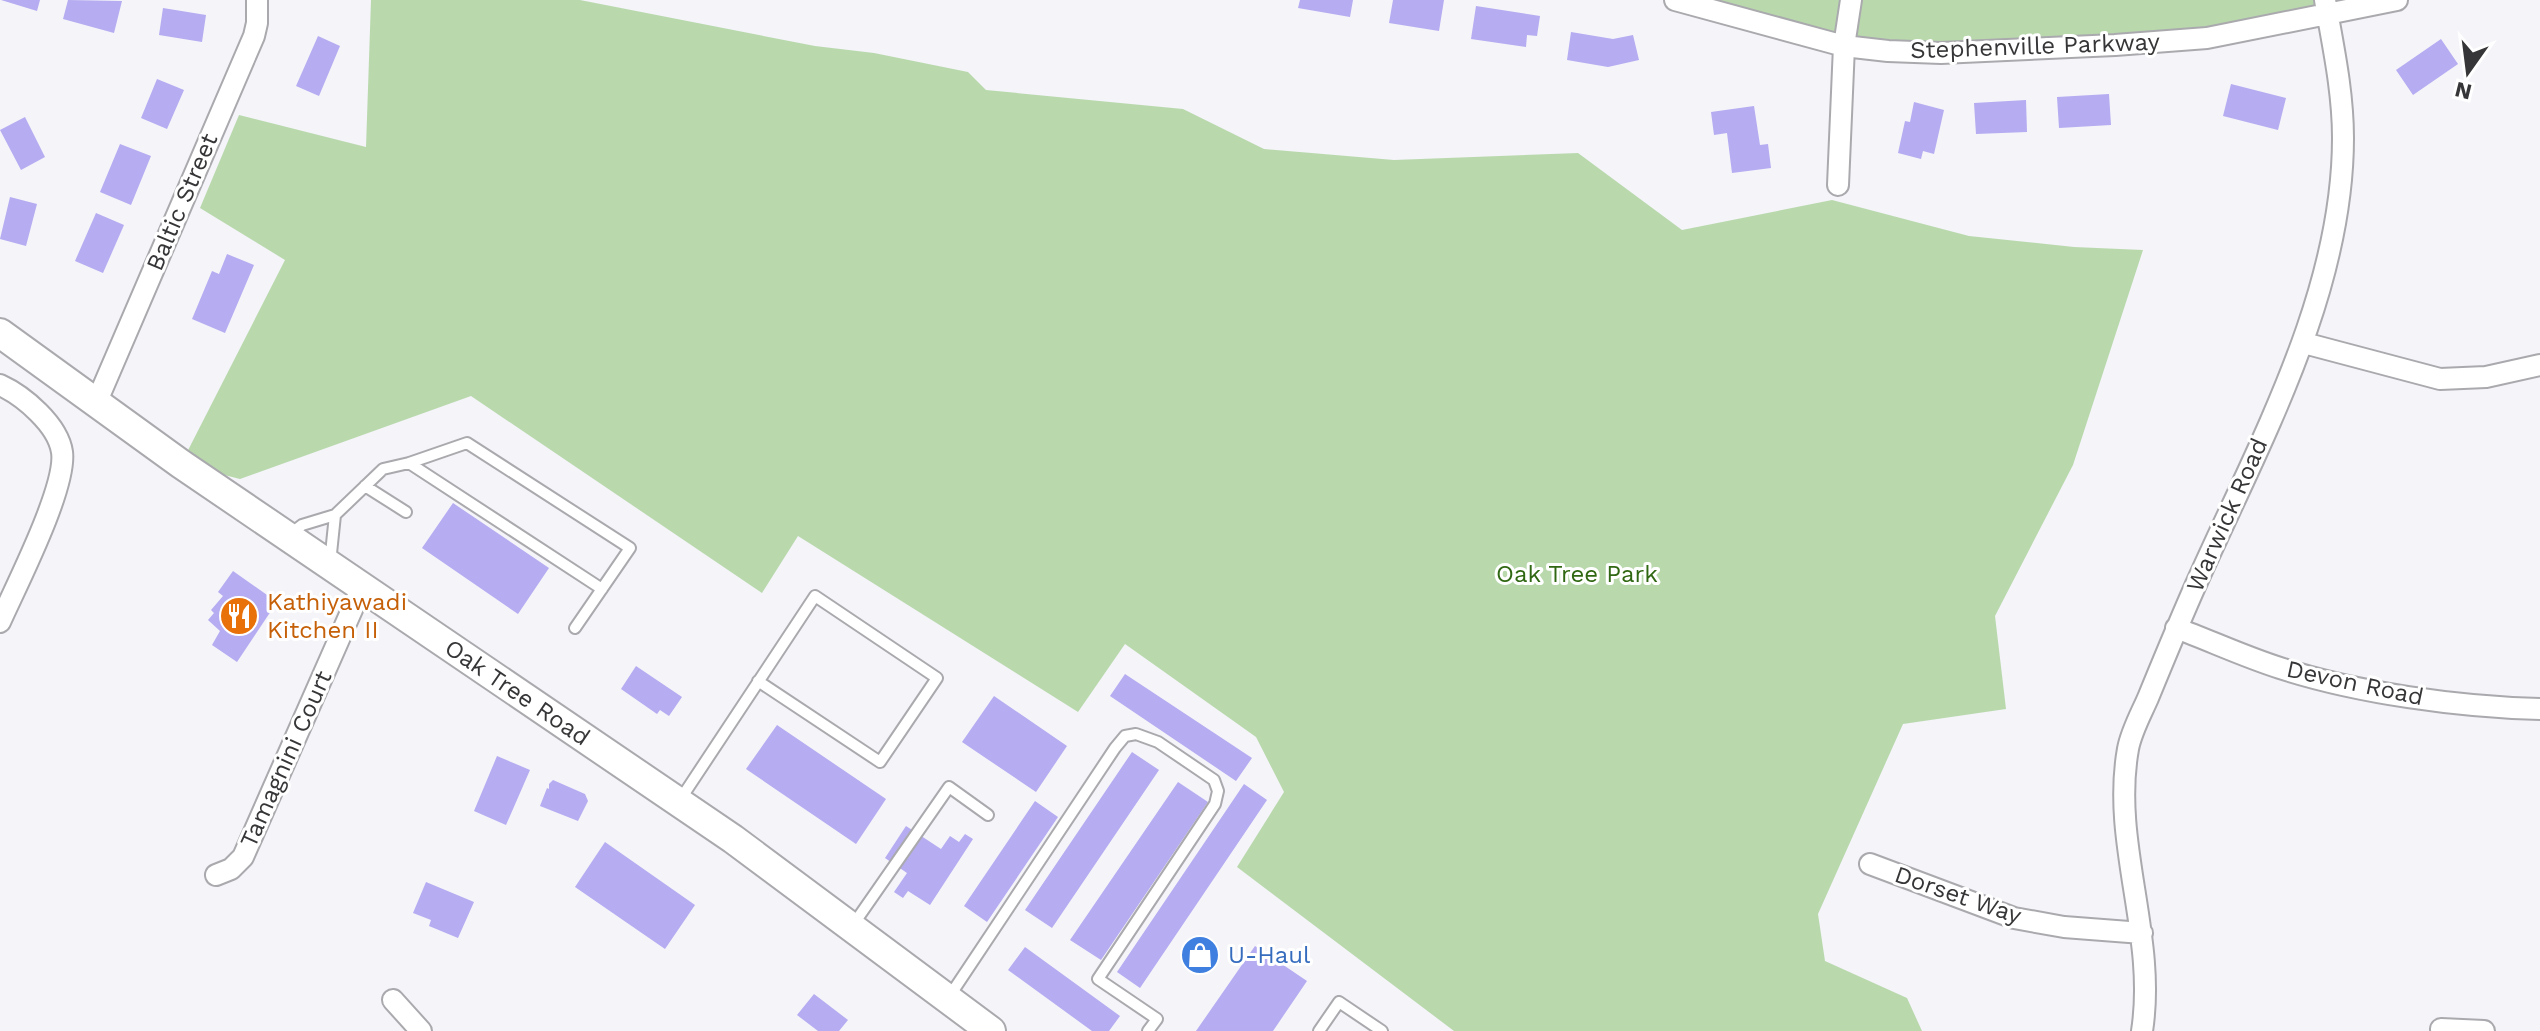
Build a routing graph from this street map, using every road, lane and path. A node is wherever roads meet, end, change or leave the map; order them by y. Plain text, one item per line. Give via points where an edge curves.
1 (257, 0) edge
2 (1675, 0) edge
3 (1851, 0) edge
4 (2397, 0) edge
5 (2327, 8) edge
6 (1844, 46) junction
7 (1838, 185) dead end
8 (0, 333) edge
9 (2304, 343) junction
10 (2540, 365) edge
11 (0, 385) edge
12 (97, 401) junction
13 (409, 463) junction
14 (365, 486) junction
15 (406, 512) dead end
16 (335, 515) junction
17 (288, 536) junction
18 (330, 565) junction
19 (362, 587) junction
20 (602, 589) junction
21 (0, 622) edge
22 (575, 628) dead end
23 (2176, 628) junction
24 (758, 681) junction
25 (2540, 709) edge
26 (679, 802) junction
27 (988, 815) dead end
28 (1870, 864) dead end
29 (216, 875) dead end
30 (852, 927) junction
31 (2142, 933) junction
32 (948, 999) junction
33 (393, 1000) dead end
34 (2441, 1029) edge
35 (421, 1031) edge
36 (991, 1031) edge
37 (1148, 1031) edge
38 (1319, 1031) edge
39 (1382, 1031) edge
40 (2142, 1031) edge
41 (2484, 1031) edge

1 - 12 street, Baltic Street via 254,36
2 - 6 street, Stephenville Parkway
3 - 6 street
4 - 5 street, Stephenville Parkway
5 - 6 street, Stephenville Parkway via 2207,38 1941,53
5 - 9 street, Warwick Road via 2342,100 2340,182
6 - 7 street
8 - 12 main road, Oak Tree Road
9 - 10 street via 2440,379 2486,377
9 - 23 street, Warwick Road
11 - 21 street via 49,425 62,453 58,489
12 - 17 main road, Oak Tree Road
13 - 14 lane via 383,469
13 - 20 lane
13 - 20 lane via 467,443 630,548
14 - 15 lane
14 - 16 lane
16 - 17 lane via 302,525
16 - 18 lane
17 - 18 main road, Oak Tree Road
18 - 19 main road, Oak Tree Road
19 - 26 main road, Oak Tree Road
19 - 29 street, Tamagnini Court via 243,857
20 - 22 lane
23 - 25 street, Devon Road via 2280,668 2359,688 2490,708
23 - 31 street, Warwick Road via 2128,746 2125,823
24 - 24 lane via 815,596 937,678 880,762
24 - 26 lane
26 - 30 main road, Oak Tree Road
27 - 30 lane via 949,787
28 - 31 street, Dorset Way via 2014,918
30 - 32 main road, Oak Tree Road
31 - 40 street, Warwick Road
32 - 36 main road, Oak Tree Road
32 - 37 lane via 1115,748 1125,736 1136,734 1158,742 1214,780 1218,791 1215,804 1098,979 1157,1019
33 - 35 street
34 - 41 street
38 - 39 lane via 1339,1002

